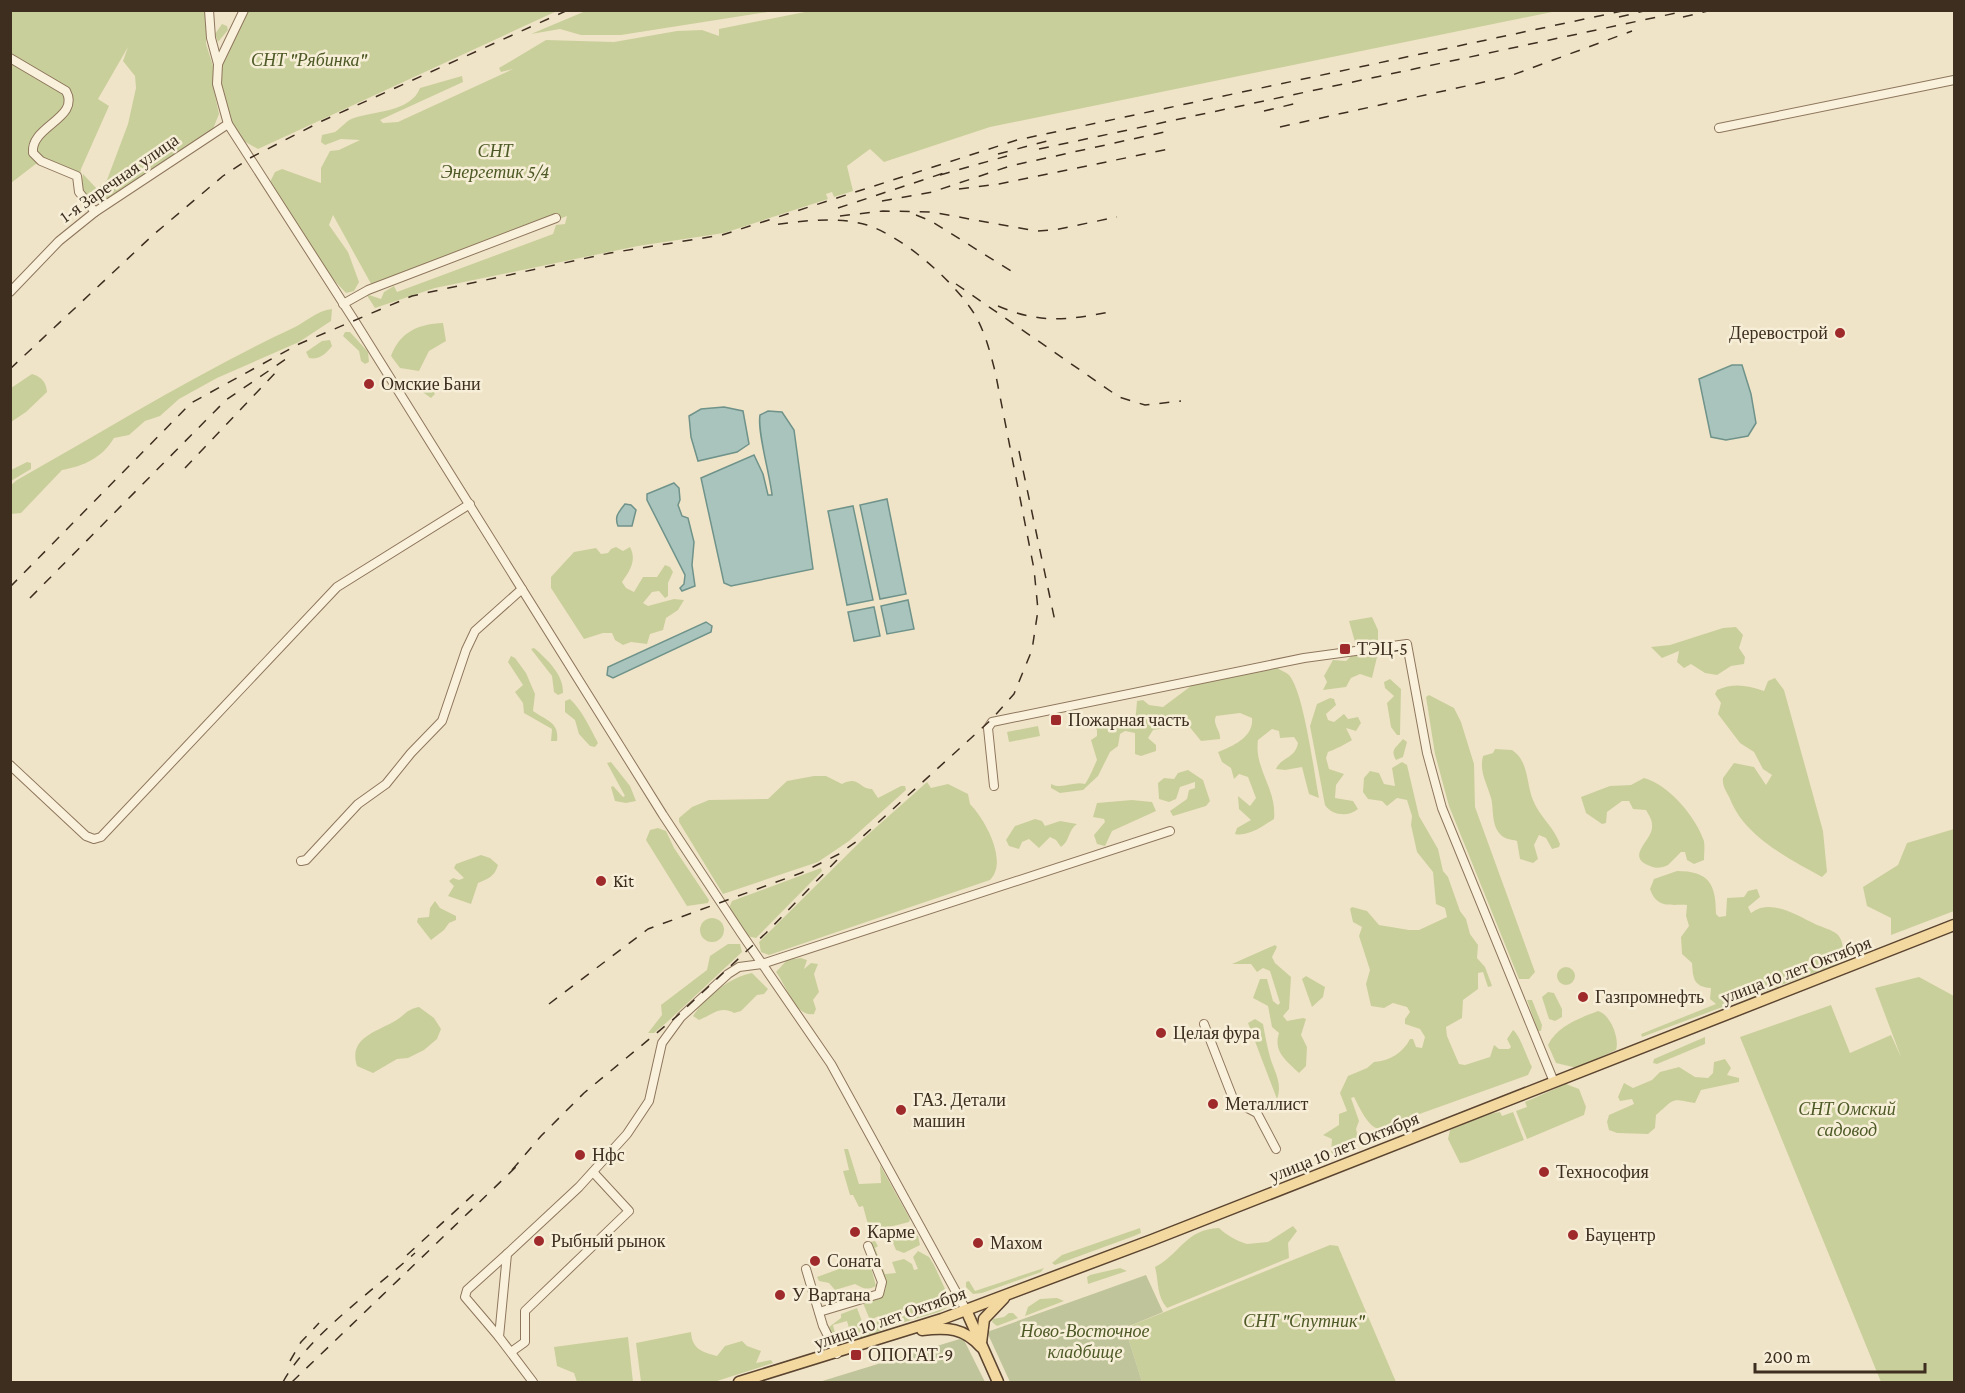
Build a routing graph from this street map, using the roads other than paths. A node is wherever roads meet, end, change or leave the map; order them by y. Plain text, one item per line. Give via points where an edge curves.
1 (208, 10) edge
2 (244, 10) edge
3 (10, 58) edge
4 (218, 64) junction
5 (1954, 80) edge
6 (228, 124) junction
7 (1719, 128) dead end
8 (95, 212) junction
9 (556, 218) dead end
10 (10, 292) edge
11 (343, 304) junction
12 (470, 504) junction
13 (522, 589) junction
14 (10, 765) edge
15 (994, 786) dead end
16 (1170, 831) dead end
17 (301, 861) dead end
18 (1954, 925) edge
19 (762, 964) junction
20 (1204, 1024) dead end
21 (1554, 1082) junction
22 (1276, 1149) dead end
23 (593, 1172) junction
24 (868, 1246) dead end
25 (507, 1254) junction
26 (806, 1269) dead end
27 (1014, 1291) junction
28 (966, 1310) junction
29 (819, 1312) junction
30 (908, 1330) junction
31 (499, 1337) junction
32 (981, 1347) junction
33 (511, 1352) junction
34 (837, 1354) junction
35 (533, 1383) edge
36 (739, 1383) edge
37 (998, 1383) edge

1 - 4 street
2 - 4 street
3 - 8 street via 70,97 64,113 34,143 33,153 41,161 77,176 80,192
4 - 6 street via 217,84
5 - 7 street
6 - 8 street, 1-я Заречная улица
6 - 11 street
8 - 10 street, 1-я Заречная улица via 59,241
9 - 11 street via 368,290
11 - 12 street
12 - 13 street
12 - 14 street via 337,587 101,837 86,836
13 - 17 street via 476,631 442,721 386,784 358,804 339,828
13 - 19 street via 663,815
15 - 21 street via 988,728 992,722 1305,658 1407,644 1427,753 1442,808
16 - 19 street
18 - 21 main road, улица 10 лет Октября
19 - 23 street via 739,967 728,974 681,1017 662,1043 654,1087 641,1116
19 - 28 street via 856,1105
20 - 22 street via 1234,1101 1257,1113
21 - 27 main road, улица 10 лет Октября
23 - 25 street
23 - 33 street via 629,1211 525,1311 525,1342
24 - 29 street via 882,1282 879,1294
25 - 31 street
25 - 31 street via 467,1290 465,1298
26 - 29 street
27 - 28 main road, улица 10 лет Октября
27 - 32 main road via 984,1319
28 - 30 main road, улица 10 лет Октября
28 - 32 main road
29 - 34 street
30 - 32 main road via 956,1329
30 - 34 main road, улица 10 лет Октября
31 - 33 street
32 - 37 main road
33 - 35 street
34 - 36 main road, улица 10 лет Октября

